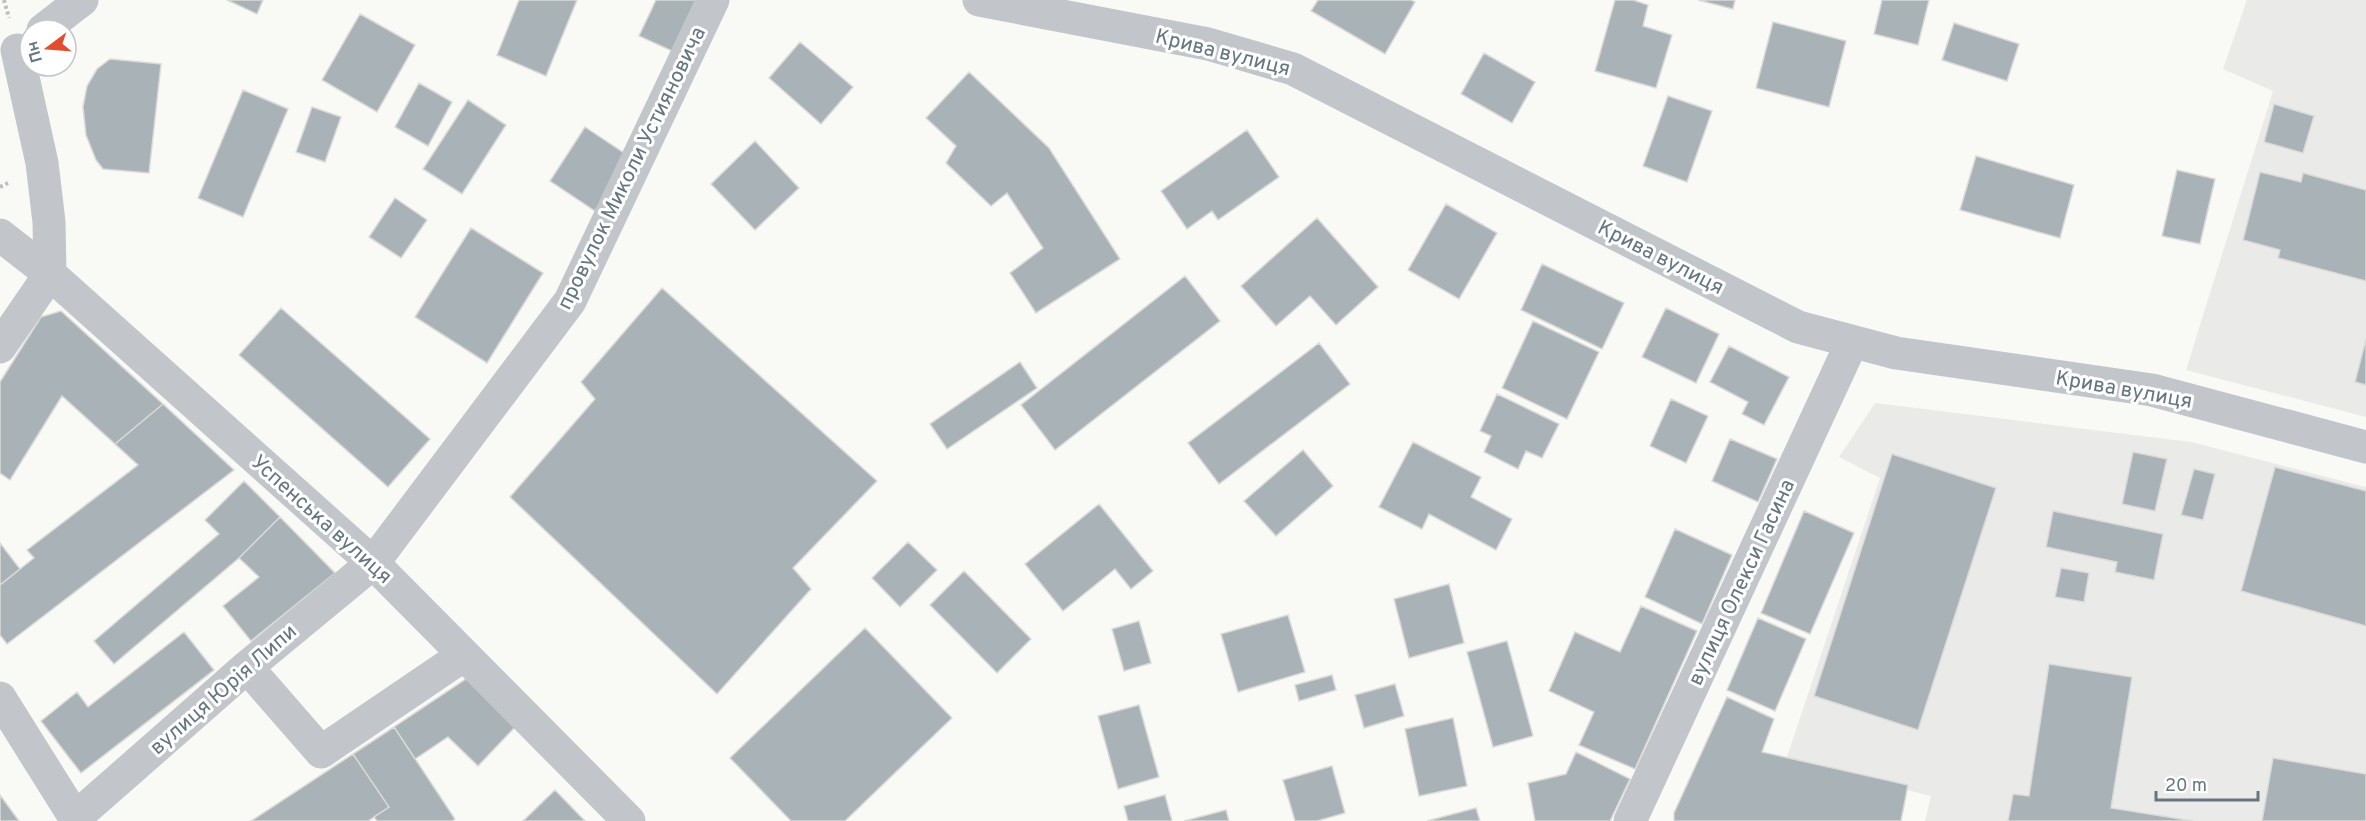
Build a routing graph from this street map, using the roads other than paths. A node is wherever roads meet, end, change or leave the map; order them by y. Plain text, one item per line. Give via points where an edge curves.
1 (81, 0) edge
2 (713, 0) edge
3 (979, 0) edge
4 (58, 18) edge
5 (16, 52) edge
6 (0, 235) edge
7 (50, 274) junction
8 (1852, 342) junction
9 (0, 347) edge
10 (2366, 447) edge
11 (373, 563) junction
12 (464, 655) junction
13 (247, 667) junction
14 (0, 698) edge
15 (76, 819) edge
16 (629, 821) edge
17 (1630, 821) edge

1 - 4 street
2 - 11 street, провулок Миколи Устияновича via 570,302
3 - 8 street, Крива вулиця via 1208,45 1293,69 1798,327
5 - 7 street via 42,163
6 - 7 street, Успенська вулиця
7 - 9 street
7 - 11 street, Успенська вулиця
8 - 10 street, Крива вулиця via 1896,353 2152,390
8 - 17 street, вулиця Олекси Гасина
11 - 12 street, Успенська вулиця
11 - 13 street, вулиця Юрія Липи
12 - 13 street via 321,752
12 - 16 street, Успенська вулиця
13 - 15 street, вулиця Юрія Липи
14 - 15 street

